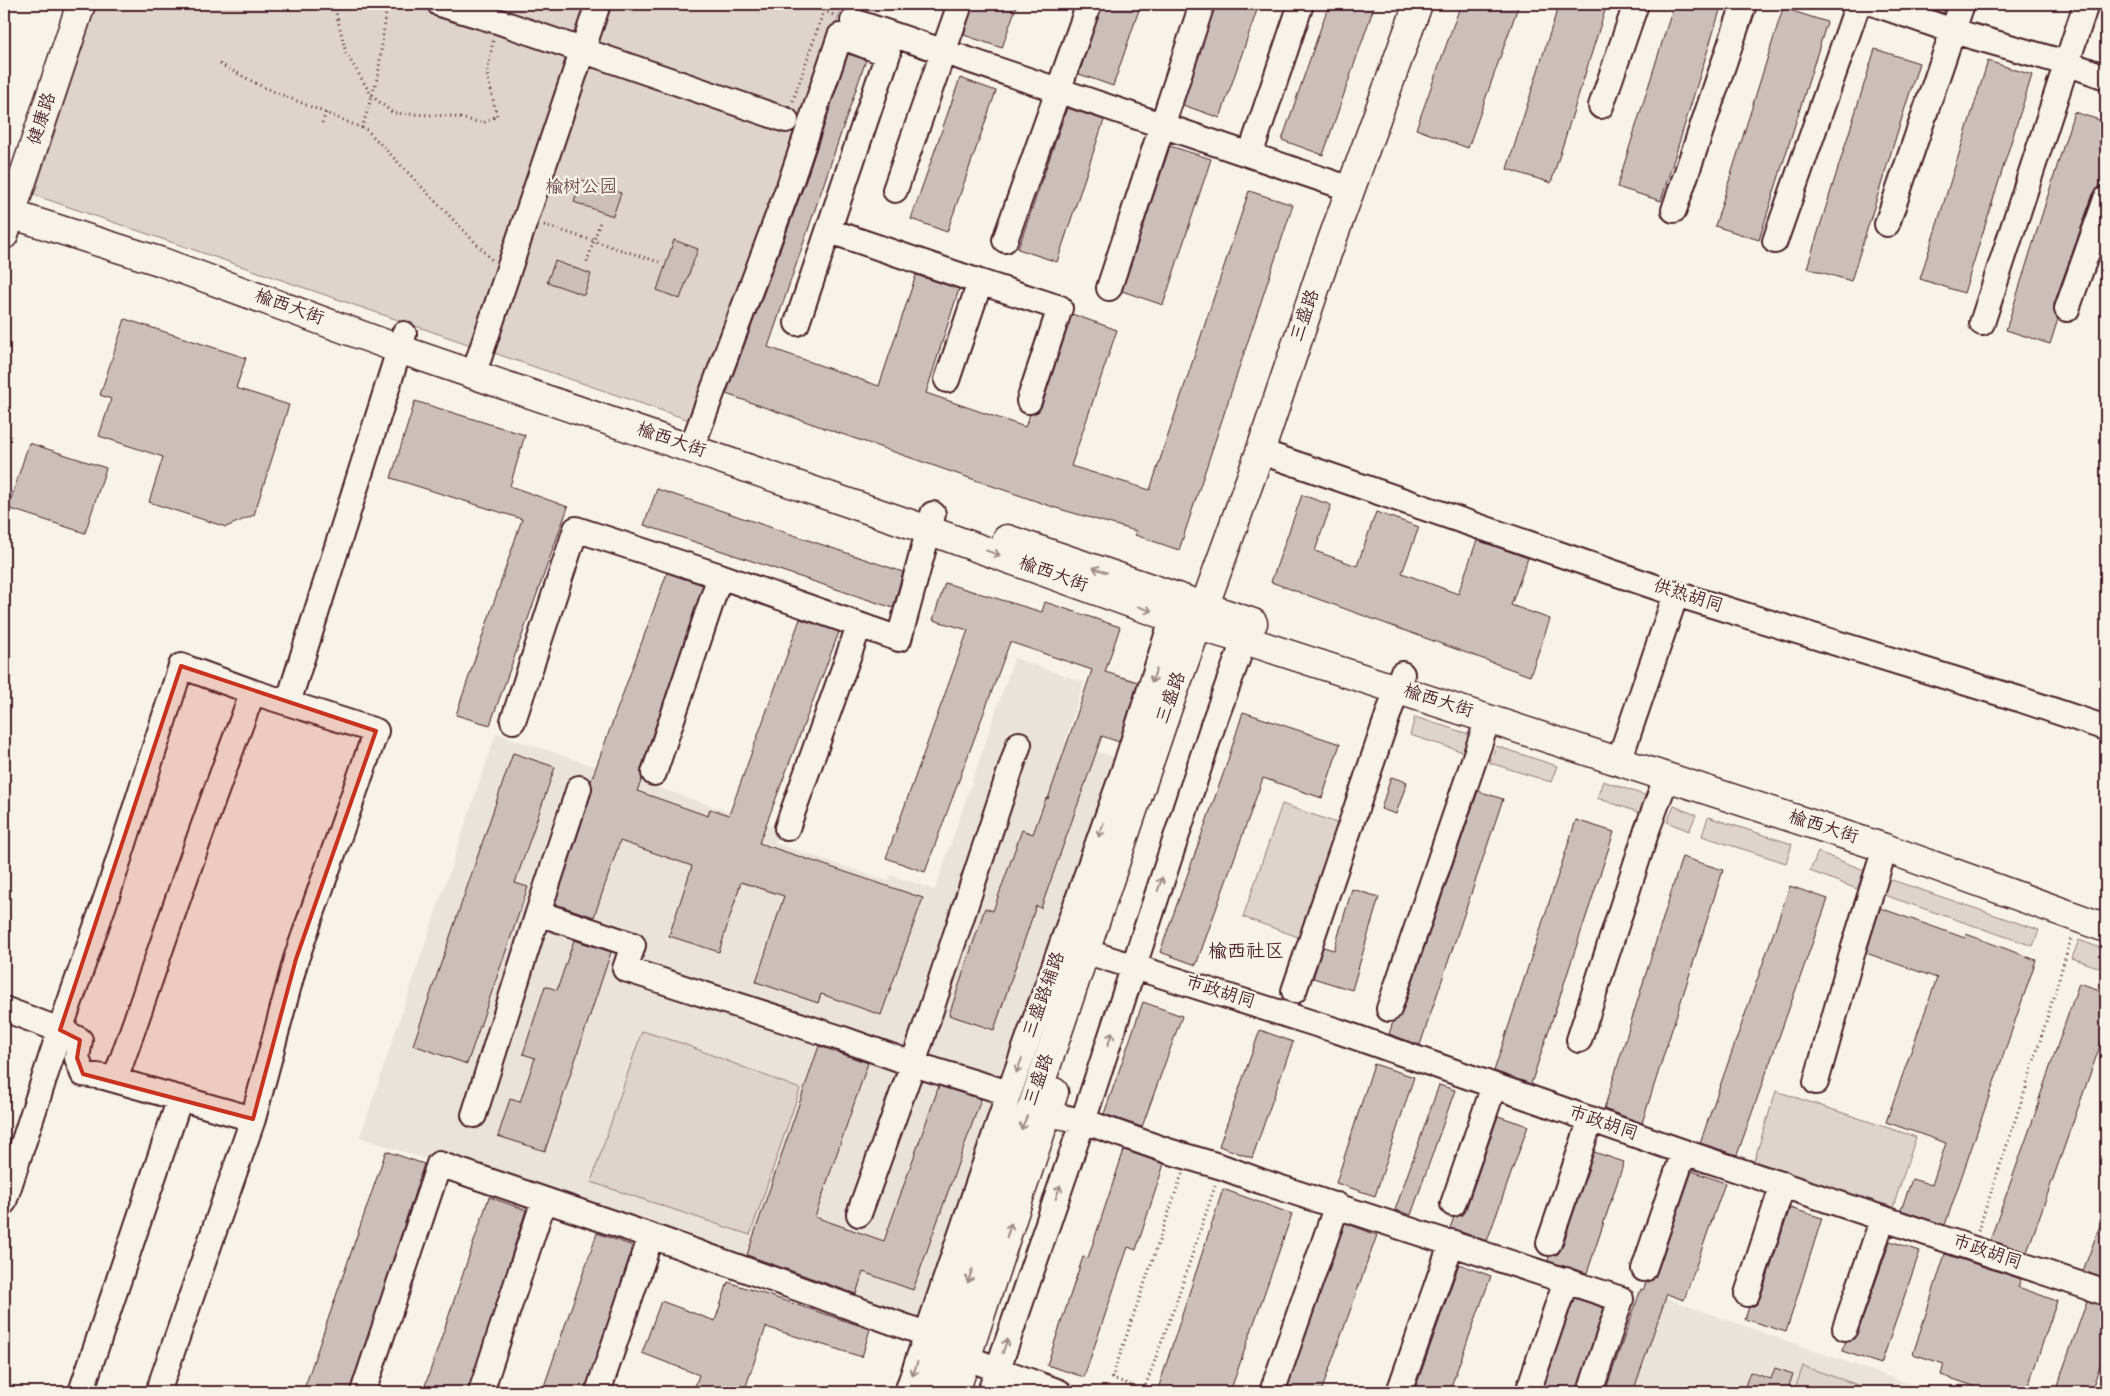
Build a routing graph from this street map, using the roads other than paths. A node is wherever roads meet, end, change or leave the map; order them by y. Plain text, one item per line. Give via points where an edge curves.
1 (66, 4) edge
2 (81, 4) edge
3 (440, 4) edge
4 (598, 4) edge
5 (960, 4) edge
6 (1089, 4) edge
7 (1202, 4) edge
8 (1301, 4) edge
9 (1418, 4) edge
10 (1432, 4) edge
11 (1636, 4) edge
12 (1744, 4) edge
13 (1858, 4) edge
14 (1875, 4) edge
15 (1962, 4) edge
16 (2086, 4) edge
17 (853, 22) dead end
18 (1953, 31) junction
19 (942, 51) junction
20 (582, 52) junction
21 (2066, 63) junction
22 (2106, 77) edge
23 (1059, 91) junction
24 (1601, 106) dead end
25 (786, 120) road end
26 (1162, 126) junction
27 (1250, 155) junction
28 (1351, 188) junction
29 (895, 190) dead end
30 (2106, 199) edge
31 (7, 209) edge
32 (1674, 210) dead end
33 (1887, 224) dead end
34 (830, 231) junction
35 (1005, 240) dead end
36 (1775, 241) dead end
37 (980, 282) junction
38 (1109, 288) dead end
39 (2067, 309) dead end
40 (797, 323) dead end
41 (1982, 324) dead end
42 (402, 341) junction
43 (479, 358) junction
44 (947, 380) dead end
45 (1029, 401) dead end
46 (697, 433) junction
47 (1273, 456) junction
48 (930, 522) junction
49 (720, 576) junction
50 (1676, 594) junction
51 (1176, 607) junction
52 (1209, 618) junction
53 (859, 626) junction
54 (1248, 631) junction
55 (1400, 681) junction
56 (253, 692) junction
57 (288, 703) junction
58 (1488, 719) junction
59 (513, 721) dead end
60 (2106, 728) edge
61 (1019, 744) dead end
62 (1623, 749) junction
63 (654, 773) dead end
64 (1667, 776) junction
65 (579, 788) dead end
66 (787, 828) dead end
67 (1885, 848) junction
68 (538, 913) junction
69 (2106, 913) edge
70 (2106, 928) edge
71 (1100, 956) junction
72 (1135, 965) junction
73 (1294, 991) dead end
74 (4, 1009) edge
75 (1389, 1009) dead end
76 (60, 1030) junction
77 (1578, 1040) dead end
78 (913, 1064) junction
79 (115, 1080) junction
80 (1816, 1082) dead end
81 (1494, 1086) junction
82 (1009, 1093) junction
83 (180, 1098) junction
84 (1047, 1114) junction
85 (474, 1116) dead end
86 (253, 1118) junction
87 (1591, 1119) junction
88 (1083, 1120) junction
89 (1684, 1152) junction
90 (1783, 1184) junction
91 (544, 1200) junction
92 (4, 1202) edge
93 (1453, 1204) dead end
94 (1337, 1205) junction
95 (859, 1214) dead end
96 (1883, 1218) junction
97 (651, 1236) junction
98 (1452, 1242) junction
99 (1549, 1243) dead end
100 (1644, 1269) dead end
101 (1566, 1280) junction
102 (2106, 1293) edge
103 (1747, 1294) dead end
104 (1845, 1328) dead end
105 (952, 1346) junction
106 (993, 1381) edge
107 (81, 1392) edge
108 (158, 1392) edge
109 (363, 1392) edge
110 (481, 1392) edge
111 (598, 1392) edge
112 (907, 1392) edge
113 (929, 1392) edge
114 (954, 1392) edge
115 (1059, 1392) edge
116 (1272, 1392) edge
117 (1399, 1392) edge
118 (1528, 1392) edge
119 (1590, 1392) edge

1 - 31 main road, 健康路
2 - 31 main road, 健康路
3 - 20 street
4 - 20 street
5 - 19 street
6 - 23 street
7 - 26 street
8 - 27 street
9 - 28 main road, 三盛路
10 - 47 main road, 三盛路
11 - 24 street
12 - 32 street
13 - 36 street
14 - 18 street
15 - 18 street
16 - 21 street
17 - 19 street
18 - 21 street
18 - 33 street
19 - 23 street
19 - 29 street
20 - 25 street
20 - 43 street
21 - 22 street
21 - 41 street
23 - 26 street
23 - 35 street
26 - 27 street
26 - 38 street
27 - 28 street
28 - 52 main road, 三盛路
30 - 39 street
31 - 42 main road, 榆西大街
34 - 37 street
34 - 40 street
34 - 46 street via 888,54 840,36 792,178
37 - 44 street
37 - 45 street via 1060,308
42 - 43 main road, 榆西大街
42 - 48 main road, 榆西大街
42 - 57 street
43 - 46 main road, 榆西大街
46 - 48 main road, 榆西大街
47 - 50 street, 供热胡同
47 - 52 main road, 三盛路
48 - 51 main road, 榆西大街
48 - 53 street via 899,639
49 - 53 street
49 - 59 street via 576,529
49 - 63 street
50 - 60 street, 供热胡同
50 - 62 street
51 - 52 main road, 榆西大街
51 -> 82 street, 三盛路辅路 via 1126,764
52 - 54 main road, 榆西大街
52 - 71 main road, 三盛路
52 -> 105 main road, 三盛路 via 1101,900
53 - 66 street
54 - 55 main road, 榆西大街
72 -> 54 street via 1213,725
55 - 58 main road, 榆西大街
55 - 62 main road, 榆西大街
55 - 73 street
56 - 57 street
56 - 76 street via 181,666
56 - 79 street via 216,787
57 - 86 street via 376,731 296,959
58 - 64 main road, 榆西大街
58 - 75 street
61 - 78 street
62 - 69 main road, 榆西大街
64 - 67 main road, 榆西大街
64 - 77 street
65 - 68 street
67 - 70 main road, 榆西大街
67 - 80 street
68 - 78 street via 633,945 625,969
68 - 85 street
71 - 72 street, 市政胡同
71 - 84 main road, 三盛路
72 - 81 street, 市政胡同
88 -> 72 street
74 - 76 street
76 - 79 street via 80,1040 77,1058 83,1074
76 - 92 street
78 - 82 street
78 - 95 street
79 - 83 street
81 - 87 street, 市政胡同
81 - 93 street
82 - 105 street, 三盛路辅路
83 - 86 street
83 - 107 street
84 - 88 street
105 -> 84 main road, 三盛路
86 - 108 street
87 - 89 street, 市政胡同
87 - 99 street
88 - 94 street
106 -> 88 street
89 - 90 street, 市政胡同
89 - 100 street
90 - 96 street, 市政胡同
90 - 103 street
91 - 97 street
91 - 109 street via 439,1164
91 - 110 street
94 - 98 street
94 - 116 street
96 - 102 street, 市政胡同
96 - 104 street
97 - 105 street
97 - 111 street
98 - 101 street
98 - 117 street
101 - 118 street
101 - 119 street via 1621,1299
105 - 106 street
105 -> 112 street, 三盛路辅路
105 - 113 main road, 三盛路
105 - 114 main road, 三盛路
106 - 115 street

